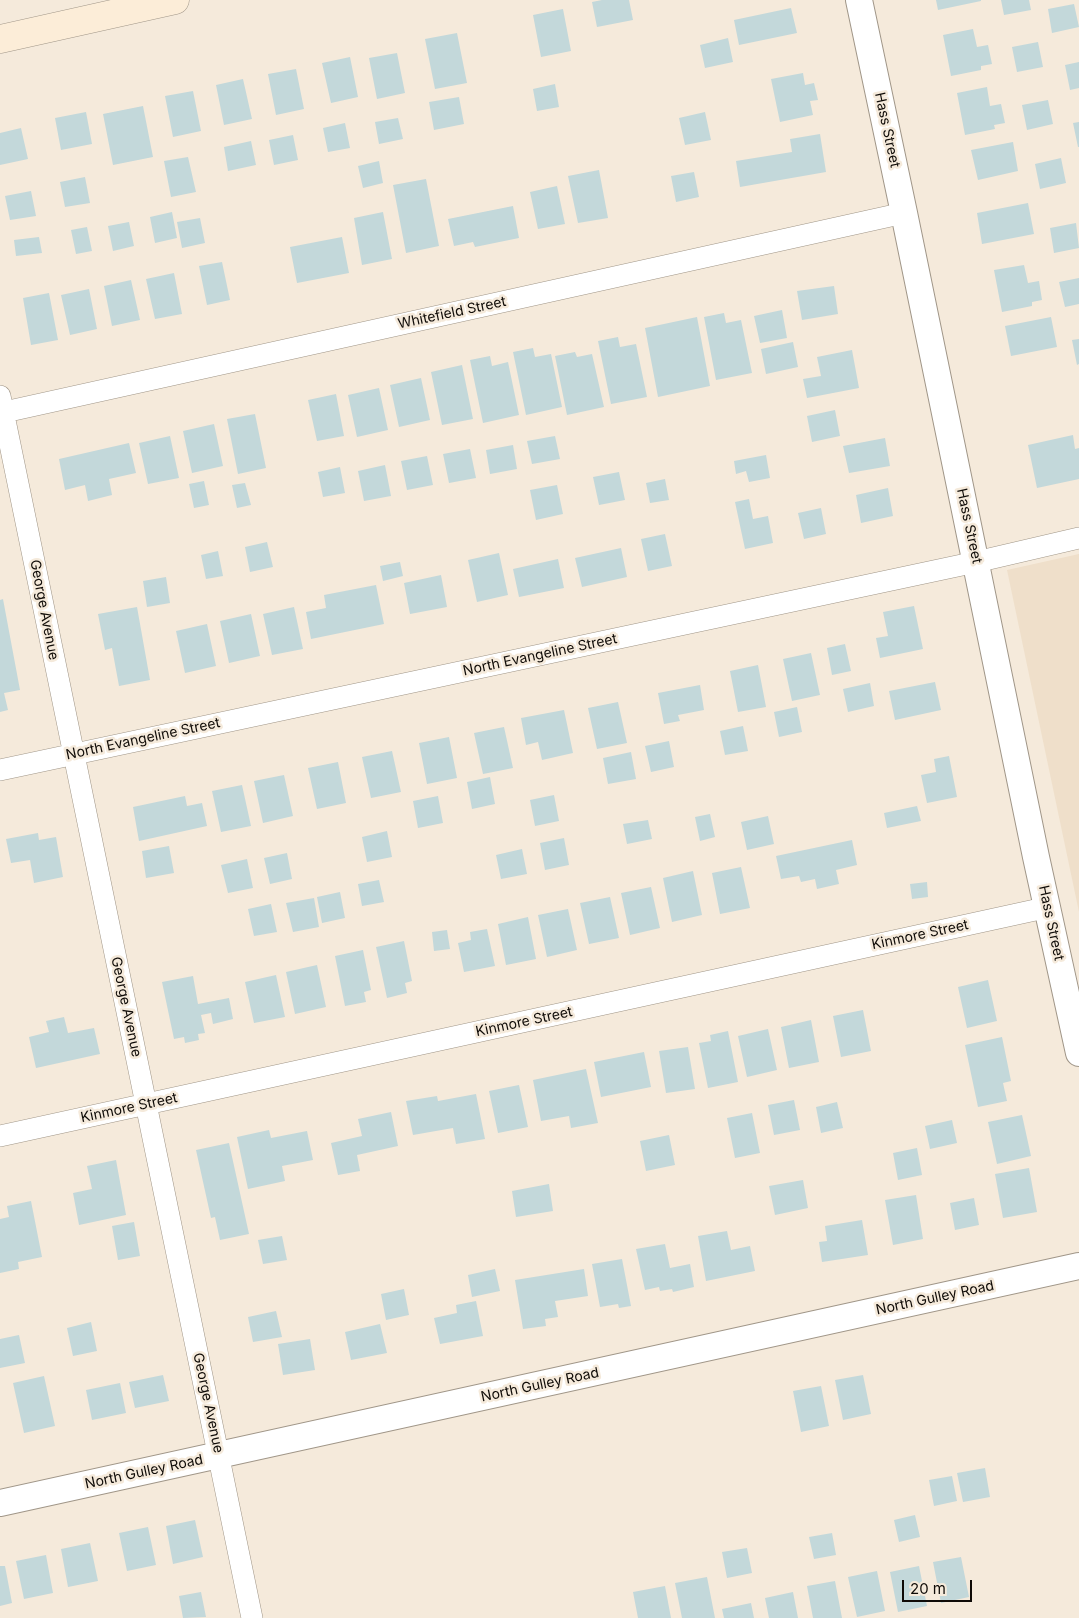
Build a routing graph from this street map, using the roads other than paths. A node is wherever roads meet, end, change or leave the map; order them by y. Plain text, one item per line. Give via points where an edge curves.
1 (175, 0) edge
2 (859, 0) edge
3 (0, 39) edge
4 (904, 212) junction
5 (1, 407) edge
6 (1079, 538) edge
7 (976, 562) junction
8 (73, 754) junction
9 (0, 770) edge
10 (1048, 907) junction
11 (1079, 1053) edge
12 (147, 1104) junction
13 (0, 1136) edge
14 (1079, 1266) edge
15 (219, 1456) junction
16 (0, 1503) edge
17 (252, 1618) edge

1 - 3 main road
2 - 4 street, Hass Street
4 - 5 street, Whitefield Street
4 - 7 street, Hass Street
5 - 8 street, George Avenue
6 - 7 street, North Evangeline Street
7 - 8 street, North Evangeline Street
7 - 10 street, Hass Street
8 - 9 street, North Evangeline Street
8 - 12 street, George Avenue
10 - 11 street, Hass Street
10 - 12 street, Kinmore Street
12 - 13 street, Kinmore Street
12 - 15 street, George Avenue
14 - 15 street, North Gulley Road
15 - 16 street, North Gulley Road
15 - 17 street, George Avenue

